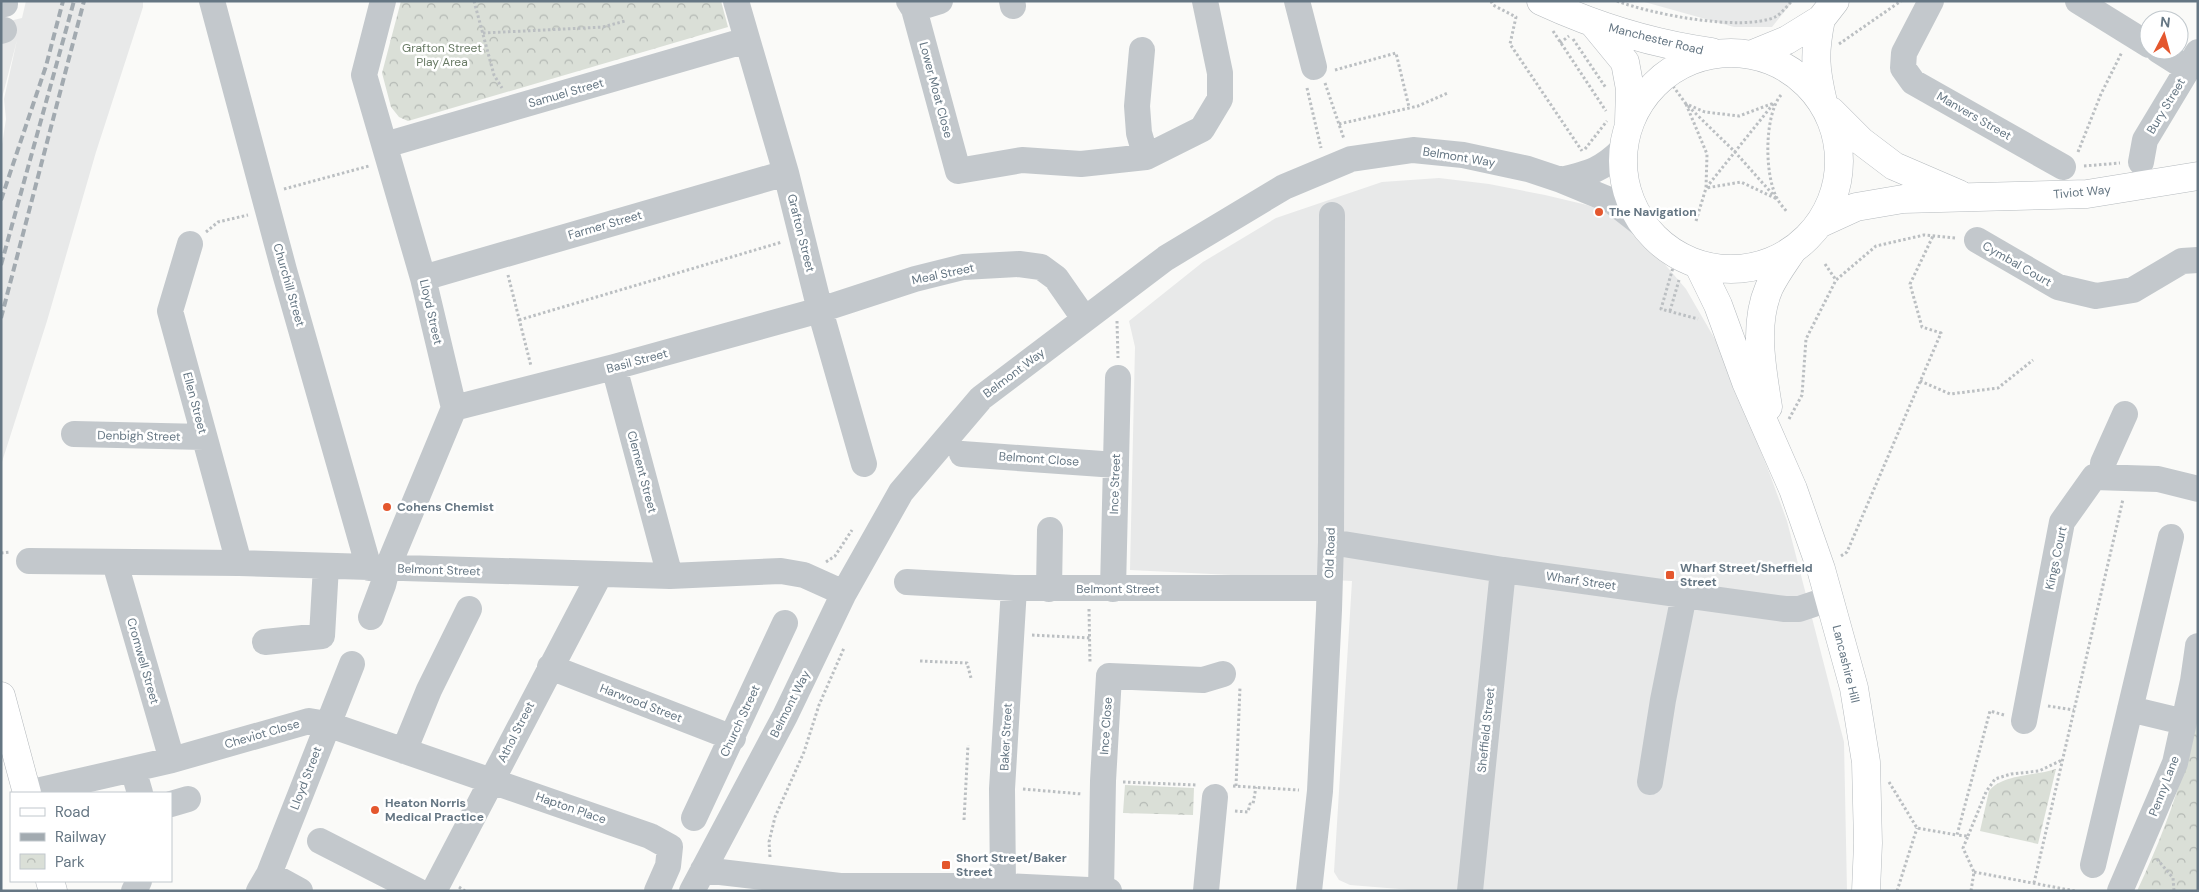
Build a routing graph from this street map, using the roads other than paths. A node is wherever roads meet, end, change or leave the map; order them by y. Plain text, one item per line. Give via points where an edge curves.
1 (212, 1) edge
2 (383, 1) edge
3 (736, 1) edge
4 (940, 1) edge
5 (1205, 1) edge
6 (1297, 1) edge
7 (1540, 1) edge
8 (1931, 1) edge
9 (2085, 3) edge
10 (911, 5) edge
11 (1828, 10) edge
12 (1593, 23) junction
13 (2139, 38) edge
14 (747, 40) junction
15 (1142, 50) dead end
16 (1719, 53) junction
17 (1754, 54) junction
18 (2193, 60) edge
19 (1318, 70) road end
20 (1824, 104) junction
21 (1626, 136) junction
22 (388, 152) junction
23 (1146, 157) junction
24 (2141, 162) road end
25 (2068, 167) road end
26 (1577, 168) junction
27 (786, 172) junction
28 (2198, 176) edge
29 (1965, 196) junction
30 (1332, 215) dead end
31 (1820, 223) junction
32 (1644, 226) junction
33 (1977, 240) road end
34 (190, 244) road end
35 (1792, 251) junction
36 (2198, 260) edge
37 (1685, 267) junction
38 (423, 278) junction
39 (820, 310) junction
40 (1079, 311) dead end
41 (614, 367) junction
42 (1118, 378) road end
43 (454, 408) junction
44 (2125, 414) dead end
45 (74, 434) dead end
46 (204, 437) junction
47 (1774, 448) junction
48 (962, 454) dead end
49 (864, 464) dead end
50 (1116, 465) junction
51 (2116, 477) junction
52 (2198, 489) edge
53 (1050, 530) dead end
54 (2171, 537) dead end
55 (1332, 542) junction
56 (30, 561) dead end
57 (239, 562) junction
58 (115, 563) junction
59 (326, 566) junction
60 (378, 568) junction
61 (1502, 570) junction
62 (600, 574) junction
63 (670, 576) junction
64 (907, 582) dead end
65 (1014, 588) junction
66 (1330, 588) junction
67 (1049, 589) junction
68 (1101, 589) junction
69 (844, 593) junction
70 (1684, 595) junction
71 (1830, 599) junction
72 (469, 609) dead end
73 (371, 617) dead end
74 (785, 623) dead end
75 (265, 642) dead end
76 (2198, 646) edge
77 (352, 664) dead end
78 (550, 668) junction
79 (1223, 674) road end
80 (1, 696) edge
81 (2130, 709) junction
82 (2024, 721) road end
83 (2184, 722) junction
84 (327, 724) junction
85 (733, 738) junction
86 (404, 751) junction
87 (172, 760) junction
88 (133, 769) junction
89 (492, 780) junction
90 (1650, 782) dead end
91 (27, 792) edge
92 (31, 792) edge
93 (140, 792) edge
94 (1222, 798) road end
95 (694, 818) dead end
96 (320, 840) dead end
97 (2093, 865) dead end
98 (698, 880) edge
99 (264, 882) edge
100 (1003, 886) junction
101 (840, 888) edge
102 (300, 891) edge
103 (418, 891) edge
104 (434, 891) edge
105 (657, 891) edge
106 (1102, 891) edge
107 (1109, 891) edge
108 (1206, 891) edge
109 (1310, 891) edge
110 (1470, 891) edge
111 (1866, 891) edge
112 (2120, 891) edge

1 - 60 street, Churchill Street via 266,203
2 - 22 street, Lloyd Street via 364,74
3 - 14 street, Grafton Street
4 - 10 street, Lower Moat Close
5 - 23 street, Lower Moat Close via 1220,73 1220,98 1202,129
6 - 19 street
7 - 12 main road, Manchester Road
8 - 25 street, Manvers Street via 1904,53 1902,68 1913,82
9 - 13 street
10 - 23 street, Lower Moat Close via 960,178 1022,160 1081,164
11 - 17 main road via 1786,40
11 - 20 main road via 1815,49 1816,71
12 - 16 main road, Manchester Road via 1688,49
12 - 21 main road, Manchester Road via 1625,62 1630,89
14 - 22 street, Samuel Street via 510,109
14 - 27 street, Grafton Street
15 - 23 street via 1137,106 1139,133
16 - 17 main road
16 - 21 main road via 1690,60 1664,75 1643,97
17 - 20 main road via 1782,65 1807,83
18 - 24 street, Bury Street via 2145,140
20 - 29 main road, Tiviot Way via 1861,141 1894,166
20 - 31 main road via 1837,135 1840,166 1834,196
21 - 26 street via 1608,164
21 - 32 main road, Manchester Road via 1623,174
22 - 38 street, Lloyd Street
26 - 32 street, Belmont Way
26 - 69 street, Belmont Way via 1528,169 1472,157 1412,150 1350,159 1284,188 1166,258 981,398 901,492
27 - 38 street, Farmer Street
27 - 39 street, Grafton Street
28 - 29 main road, Tiviot Way via 2087,194
29 - 31 main road, Tiviot Way via 1903,199 1856,207
30 - 55 street, Old Road
31 - 35 main road
32 - 37 main road
33 - 36 street, Cymbal Court via 2058,287 2096,296 2133,290 2182,261
34 - 46 street, Ellen Street via 170,311
35 - 37 main road via 1762,265 1730,270
35 - 47 main road, Lancashire Hill via 1769,288 1760,322 1762,368
37 - 47 main road, Lancashire Hill via 1718,305
38 - 43 street, Lloyd Street
39 - 40 street, Meal Street via 953,269 1019,264 1041,267 1056,278
39 - 41 street, Basil Street
39 - 49 street, Grafton Street
41 - 43 street, Basil Street
41 - 63 street, Clement Street
42 - 50 street, Ince Street
43 - 60 street
44 - 51 street via 2103,463
45 - 46 street, Denbigh Street
46 - 57 street, Ellen Street
47 - 71 main road, Lancashire Hill via 1793,489
48 - 50 street, Belmont Close
50 - 68 street, Ince Street
51 - 52 street via 2158,479
51 - 82 street, Kings Court via 2094,476 2062,522
53 - 67 street
54 - 81 street
55 - 61 street, Wharf Street
55 - 66 street, Old Road
56 - 58 street, Belmont Street
57 - 58 street, Belmont Street
57 - 59 street, Belmont Street
58 - 87 street, Cromwell Street
59 - 60 street, Belmont Street
59 - 75 street via 322,636
60 - 62 street, Belmont Street
60 - 73 street via 383,585
61 - 70 street, Wharf Street
61 - 110 street, Sheffield Street
62 - 63 street, Belmont Street
62 - 78 street, Athol Street
63 - 69 street, Belmont Street via 781,571 804,575
64 - 65 street, Belmont Street
65 - 67 street, Belmont Street
65 - 100 street, Baker Street via 1002,790
66 - 68 street, Belmont Street
66 - 109 street, Old Road via 1320,791
67 - 68 street, Belmont Street
69 - 98 street, Belmont Way via 785,716
70 - 71 street, Wharf Street via 1785,610
70 - 90 street
71 - 111 main road, Lancashire Hill via 1854,688 1866,762
72 - 86 street via 429,690
74 - 85 street, Church Street
76 - 83 street, Penny Lane
77 - 84 street, Lloyd Street
78 - 85 street, Harwood Street
78 - 89 street, Athol Street
79 - 106 street, Ince Close via 1203,680 1109,676
80 - 91 main road
81 - 83 street
81 - 97 street
83 - 112 street, Penny Lane via 2175,763
84 - 86 street, Cheviot Close
84 - 87 street, Cheviot Close via 309,721
84 - 99 street, Lloyd Street
85 - 95 street, Church Street
86 - 89 street, Cheviot Close
87 - 88 street, Cheviot Close
88 - 92 street, Cheviot Close
88 - 93 street
89 - 104 street, Athol Street
89 - 105 street, Hapton Place via 650,836 670,847 668,866
94 - 108 street
96 - 103 street
98 - 101 street via 771,878
99 - 102 street
100 - 101 street
100 - 106 street
106 - 107 street

